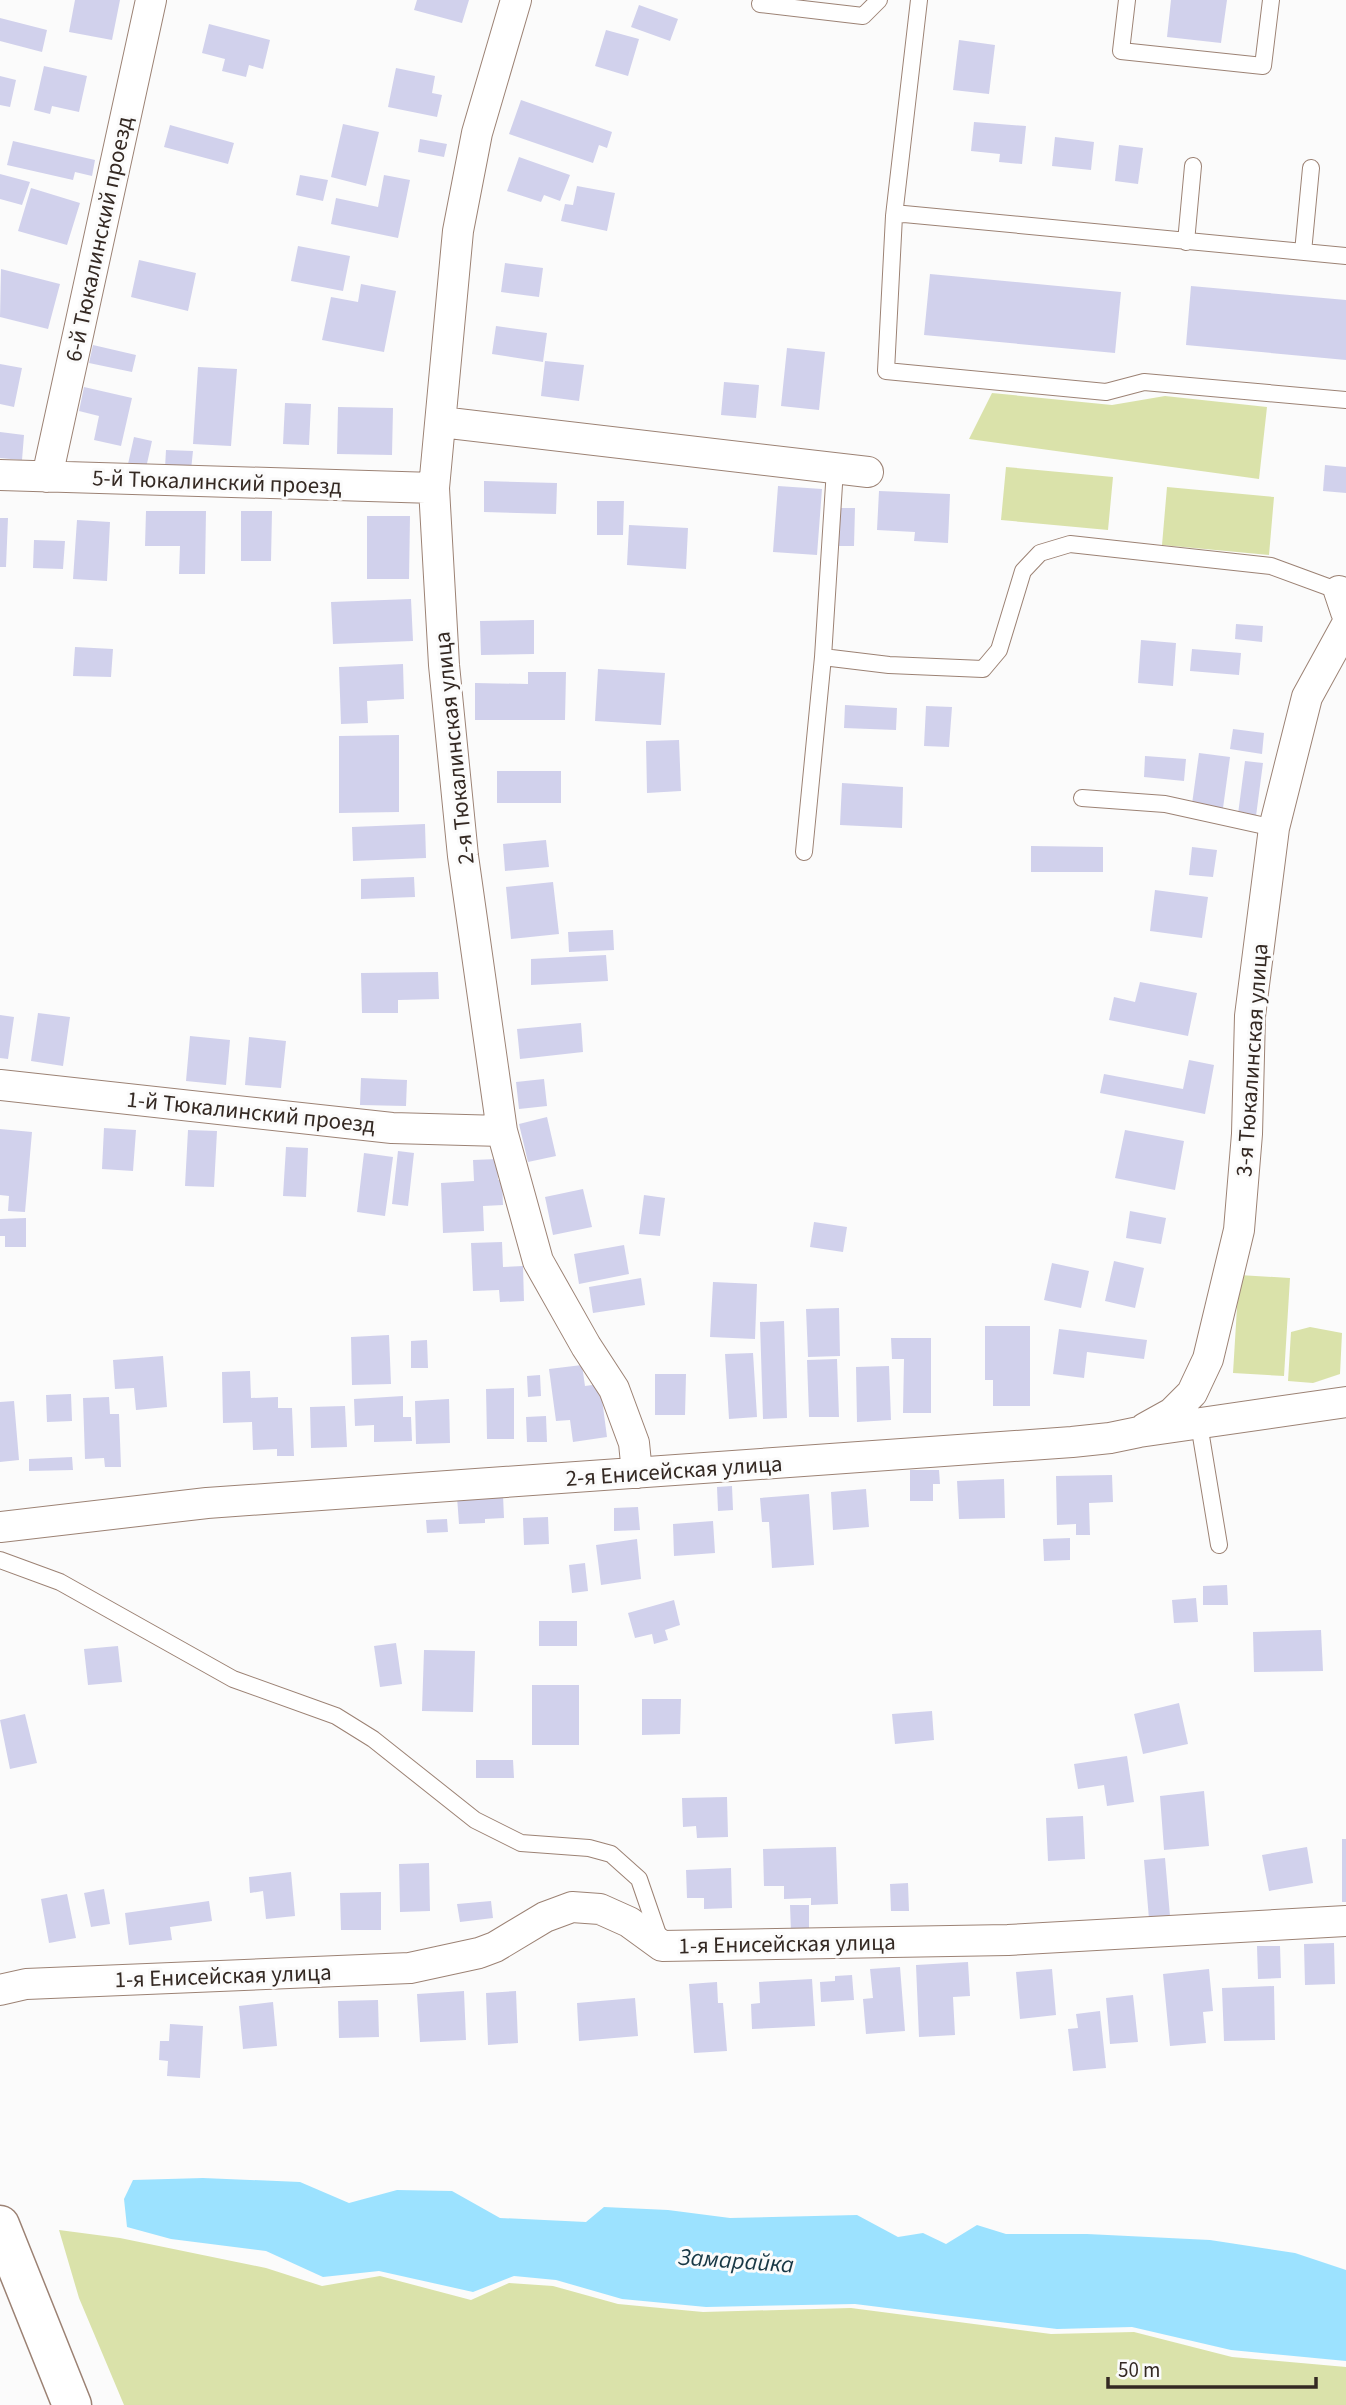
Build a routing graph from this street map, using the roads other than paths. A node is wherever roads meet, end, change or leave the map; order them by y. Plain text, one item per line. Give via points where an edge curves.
1 (151, 0) edge
2 (516, 0) edge
3 (879, 0) edge
4 (919, 0) edge
5 (1127, 0) edge
6 (1271, 0) edge
7 (760, 4) dead end
8 (1193, 166) dead end
9 (1311, 168) dead end
10 (894, 216) junction
11 (1186, 242) junction
12 (1303, 252) junction
13 (1346, 256) edge
14 (1346, 400) edge
15 (441, 422) junction
16 (835, 469) junction
17 (868, 472) dead end
18 (0, 475) edge
19 (47, 477) junction
20 (434, 488) junction
21 (1342, 602) edge
22 (1346, 626) edge
23 (823, 657) junction
24 (1083, 798) dead end
25 (1274, 828) junction
26 (804, 852) dead end
27 (0, 1086) edge
28 (502, 1130) junction
29 (1346, 1402) edge
30 (1199, 1424) junction
31 (1139, 1432) junction
32 (637, 1474) junction
33 (0, 1527) edge
34 (1219, 1545) dead end
35 (0, 1560) edge
36 (1346, 1921) edge
37 (662, 1946) junction
38 (0, 1990) edge
39 (0, 2225) edge
40 (72, 2405) edge

1 - 19 street, 6-й Тюкалинский проезд
2 - 15 street, 2-я Тюкалинская улица via 477,133 458,232
3 - 7 lane via 863,16
4 - 10 lane
5 - 6 lane via 1121,51 1263,66
8 - 11 lane
9 - 12 lane
10 - 11 lane
10 - 14 lane via 886,371 1106,392 1144,382
11 - 12 lane
12 - 13 lane
15 - 16 street
15 - 20 street, 2-я Тюкалинская улица
16 - 17 street
16 - 23 lane
18 - 19 street, 5-й Тюкалинский проезд
19 - 20 street, 5-й Тюкалинский проезд
20 - 28 street, 2-я Тюкалинская улица via 444,665 463,856
21 - 23 lane via 1271,566 1070,544 1040,553 1023,571 999,650 984,669
22 - 25 street, 3-я Тюкалинская улица via 1307,697
23 - 26 lane
24 - 25 lane via 1165,804
25 - 31 street, 3-я Тюкалинская улица via 1250,1016 1247,1135 1238,1230 1208,1359 1192,1393 1172,1413
27 - 28 street, 1-й Тюкалинский проезд via 392,1128
28 - 32 street, 2-я Тюкалинская улица via 538,1261 614,1389 634,1443
29 - 30 street, 2-я Енисейская улица
30 - 31 street, 2-я Енисейская улица
30 - 34 lane
31 - 32 street, 2-я Енисейская улица via 1072,1442
32 - 33 street, 2-я Енисейская улица via 207,1503
35 - 37 lane via 60,1582 233,1679 336,1716 373,1739 475,1820 521,1843 589,1847 611,1854 639,1879
36 - 37 street, 1-я Енисейская улица via 1008,1940
37 - 38 street, 1-я Енисейская улица via 629,1922 600,1909 572,1907 545,1917 495,1947 410,1968 26,1984
39 - 40 street

